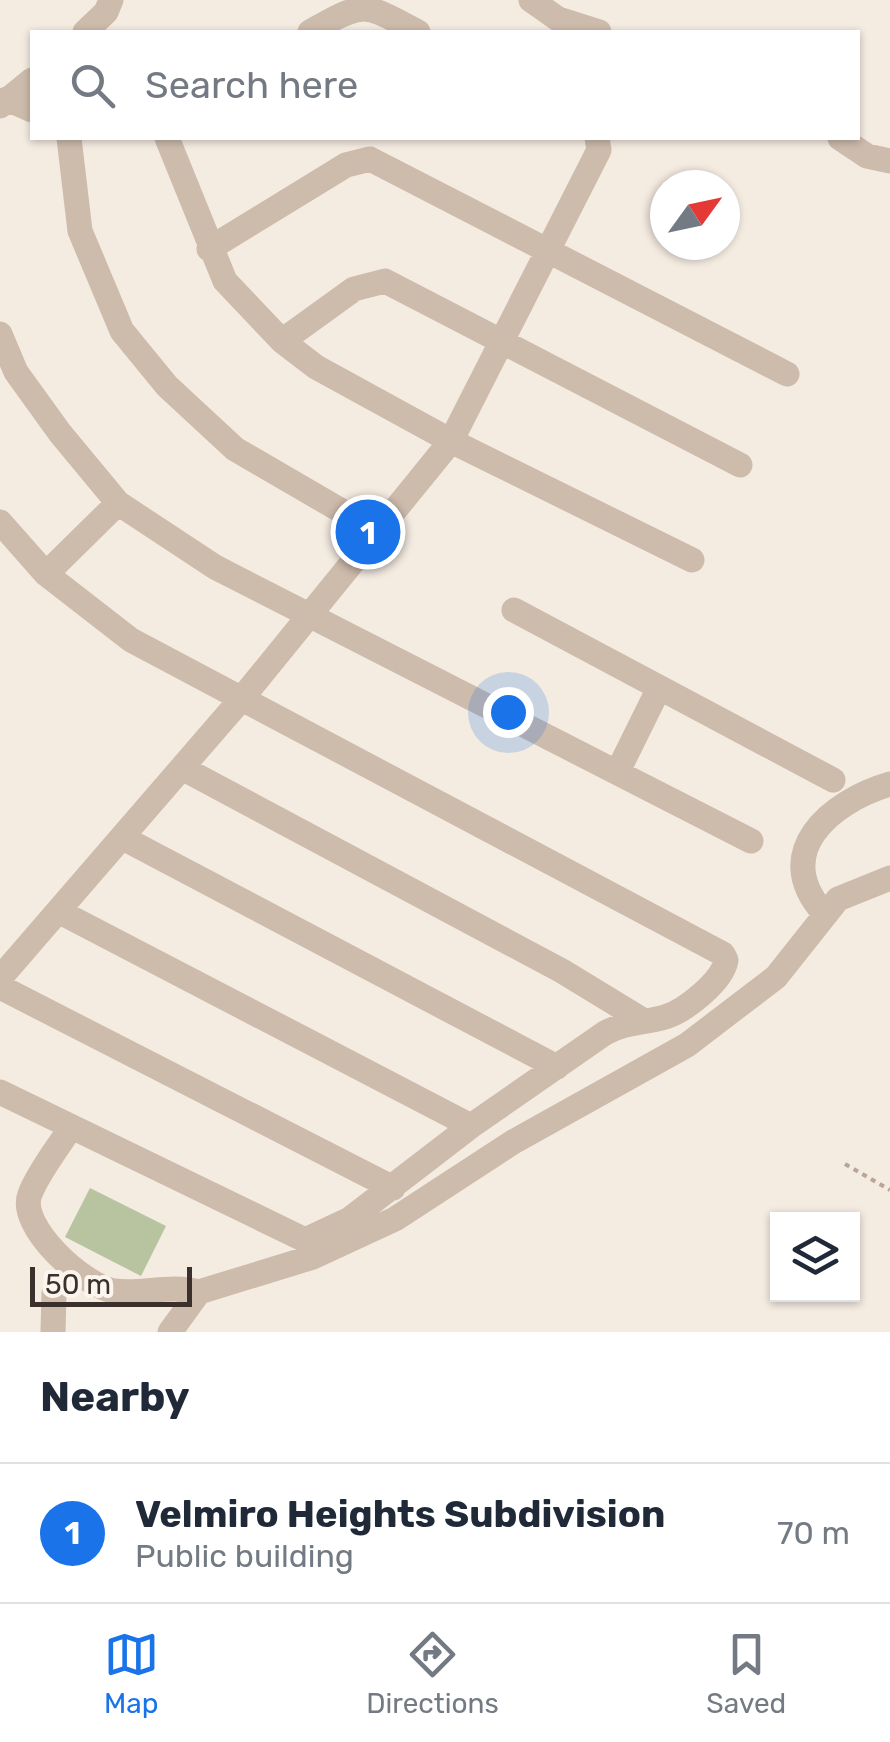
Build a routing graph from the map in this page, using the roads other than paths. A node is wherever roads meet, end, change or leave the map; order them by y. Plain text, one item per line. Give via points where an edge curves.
1 (111, 0) edge
2 (531, 0) edge
3 (87, 30) edge
4 (314, 30) edge
5 (414, 30) edge
6 (594, 30) edge
7 (30, 82) edge
8 (4, 102) edge
9 (30, 109) edge
10 (69, 140) edge
11 (168, 140) edge
12 (598, 140) edge
13 (843, 140) edge
14 (890, 161) edge
15 (210, 249) junction
16 (549, 250) junction
17 (0, 334) edge
18 (282, 341) junction
19 (502, 343) junction
20 (787, 374) dead end
21 (8, 376) edge
22 (451, 441) junction
23 (740, 465) dead end
24 (118, 503) junction
25 (0, 522) edge
26 (376, 532) junction
27 (692, 560) dead end
28 (46, 574) junction
29 (514, 610) dead end
30 (308, 617) junction
31 (659, 688) junction
32 (242, 698) junction
33 (182, 768) junction
34 (618, 771) junction
35 (833, 780) dead end
36 (890, 784) edge
37 (123, 838) junction
38 (751, 840) dead end
39 (890, 878) edge
40 (60, 912) junction
41 (823, 912) junction
42 (0, 978) edge
43 (0, 987) edge
44 (644, 1021) junction
45 (558, 1067) junction
46 (0, 1092) edge
47 (472, 1126) junction
48 (71, 1127) junction
49 (393, 1188) junction
50 (199, 1292) junction
51 (54, 1293) dead end
52 (54, 1332) edge
53 (170, 1332) edge

1 - 3 street
2 - 6 street via 558,19
4 - 5 street via 369,6
7 - 8 street
8 - 9 street
10 - 26 street via 80,232 122,330 166,386 235,449
11 - 15 street
12 - 16 street via 600,150
13 - 14 street
15 - 16 street via 346,166 370,159
15 - 18 street via 225,281
16 - 19 street
16 - 20 street
17 - 21 street
18 - 19 street via 354,288 384,281
18 - 22 street via 316,367
19 - 22 street
19 - 23 street
21 - 24 street
22 - 26 street
22 - 27 street
24 - 28 street
24 - 30 street
25 - 28 street
26 - 30 street
28 - 32 street via 131,640
29 - 31 street
30 - 32 street
30 - 34 street
31 - 34 street
31 - 35 street
32 - 33 street
32 - 44 street via 723,954 725,967 705,990 668,1016
33 - 37 street
33 - 44 street
34 - 38 street
36 - 41 street via 848,804 809,838 800,875
37 - 40 street
37 - 45 street
39 - 41 street
40 - 42 street
40 - 47 street
41 - 50 street via 776,977 687,1045 513,1142 395,1219 313,1257
43 - 49 street
44 - 45 street via 622,1024
45 - 47 street
46 - 48 street
47 - 49 street
48 - 49 street via 305,1240
48 - 50 street via 28,1196 30,1219 76,1275 114,1291
50 - 53 street
51 - 52 street

